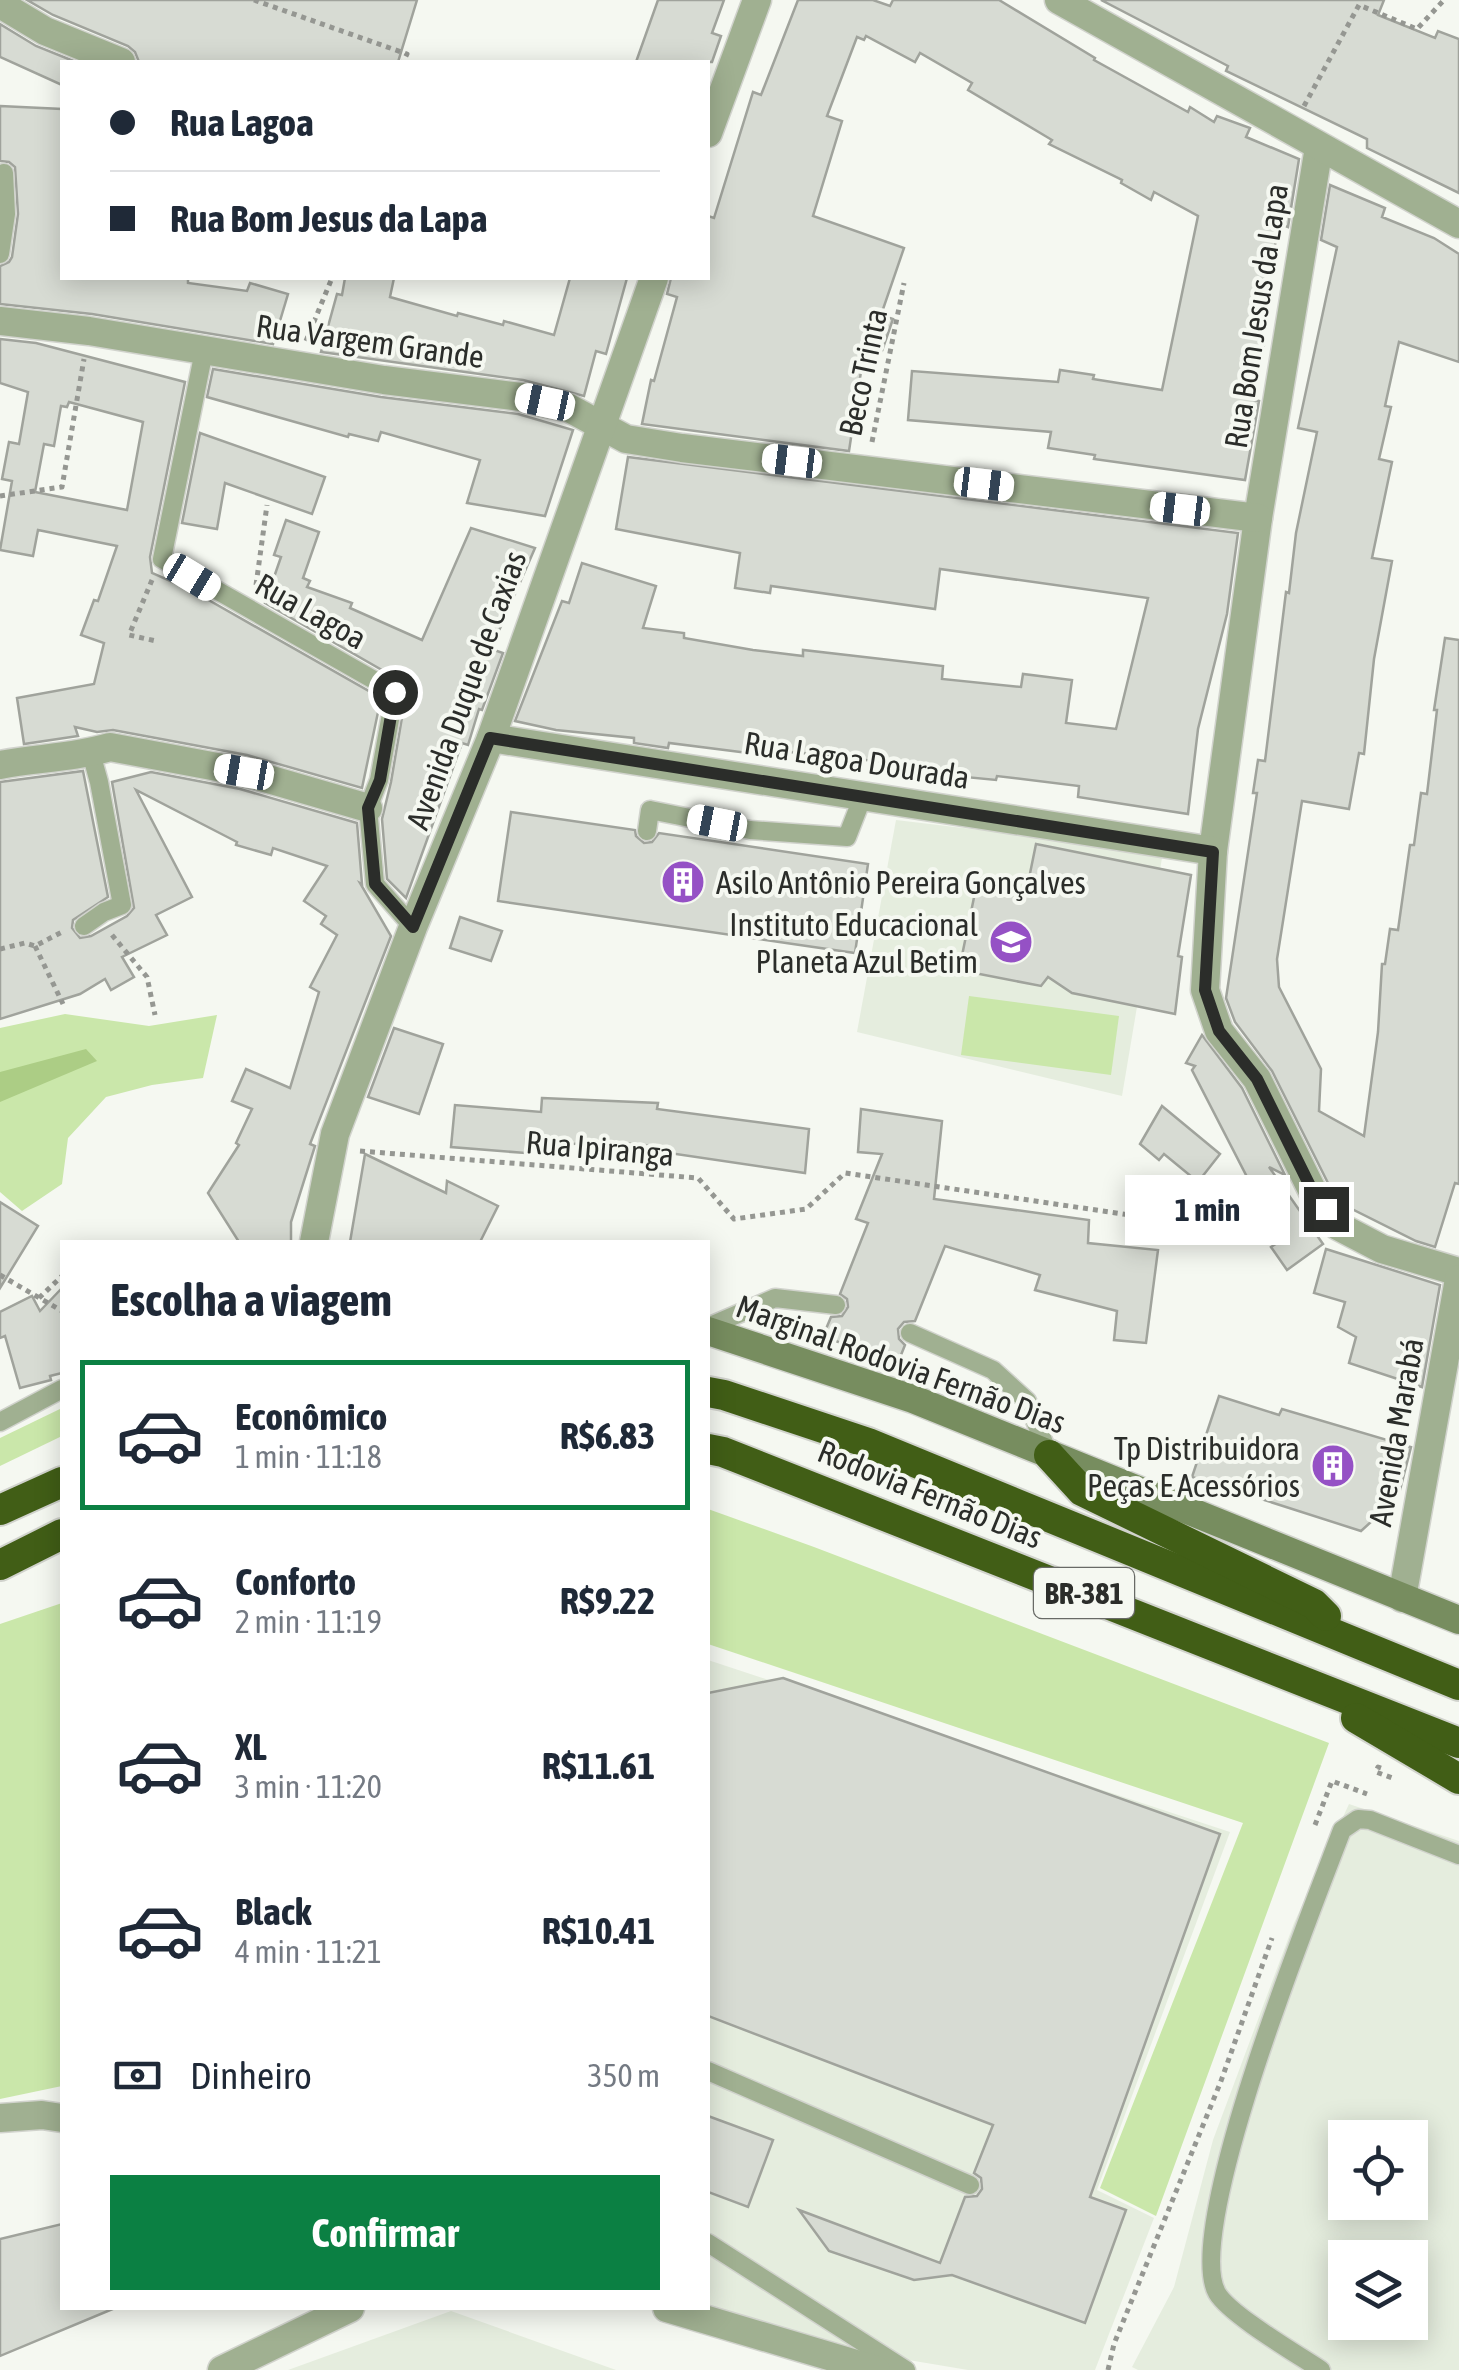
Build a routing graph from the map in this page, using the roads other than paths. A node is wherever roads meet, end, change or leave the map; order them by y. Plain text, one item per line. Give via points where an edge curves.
1 (756, 0) edge
2 (1059, 0) edge
3 (0, 4) edge
4 (116, 60) edge
5 (710, 127) edge
6 (1319, 147) junction
7 (4, 173) dead end
8 (1459, 224) edge
9 (0, 254) edge
10 (653, 280) edge
11 (0, 321) edge
12 (204, 351) junction
13 (599, 426) junction
14 (1258, 518) junction
15 (490, 738) junction
16 (91, 753) junction
17 (0, 765) edge
18 (863, 796) junction
19 (368, 808) junction
20 (647, 832) dead end
21 (1213, 852) junction
22 (84, 926) road end
23 (413, 927) junction
24 (314, 1240) edge
25 (1458, 1282) edge
26 (836, 1305) dead end
27 (710, 1328) edge
28 (710, 1330) edge
29 (910, 1334) dead end
30 (60, 1390) edge
31 (710, 1392) edge
32 (0, 1422) edge
33 (710, 1449) edge
34 (1049, 1456) junction
35 (60, 1483) edge
36 (0, 1510) edge
37 (60, 1535) edge
38 (0, 1566) edge
39 (1402, 1598) junction
40 (1459, 1620) edge
41 (1349, 1640) junction
42 (1268, 1666) junction
43 (1459, 1685) edge
44 (1459, 1743) edge
45 (1459, 1779) edge
46 (1459, 1856) edge
47 (710, 2071) edge
48 (0, 2118) edge
49 (60, 2118) edge
50 (970, 2185) dead end
51 (710, 2245) edge
52 (346, 2310) edge
53 (674, 2310) edge
54 (222, 2370) edge
55 (876, 2370) edge
56 (906, 2370) edge
57 (1320, 2370) edge

1 - 5 street
2 - 6 street
3 - 4 street
6 - 8 street
6 - 14 street, Rua Bom Jesus da Lapa
7 - 9 lane
10 - 13 street, Avenida Duque de Caxias
11 - 12 street, Rua Vargem Grande
12 - 13 street, Rua Vargem Grande via 521,397 568,408
12 - 19 lane, Rua Lagoa via 162,559 395,692 380,780
13 - 14 street, Rua Vargem Grande via 626,438
13 - 15 street, Avenida Duque de Caxias
14 - 21 street, Rua Bom Jesus da Lapa
15 - 18 street, Rua Lagoa Dourada
15 - 23 street, Avenida Duque de Caxias
16 - 17 street
16 - 19 street via 110,747 244,772
16 - 22 lane via 122,905
18 - 20 lane via 847,837 750,830 650,810
18 - 21 street, Rua Lagoa Dourada
19 - 23 lane, Rua Lagoa via 375,884
21 - 25 street, Rua Bom Jesus da Lapa via 1205,990 1219,1031 1257,1079 1313,1192 1338,1226
23 - 24 street, Avenida Duque de Caxias via 334,1134
25 - 39 street, Avenida Marabá
26 - 27 lane via 775,1298
28 - 34 main road, Marginal Rodovia Fernão Dias / BR-381 via 912,1399
29 - 34 lane via 994,1370 1027,1401
30 - 32 lane
31 - 41 highway, Rodovia Fernão Dias / BR-381 via 868,1442
33 - 42 highway, Rodovia Fernão Dias / BR-381
34 - 39 main road, Marginal Rodovia Fernão Dias / BR-381
34 - 41 highway, BR-381 via 1082,1491 1314,1604
35 - 36 highway
37 - 38 highway
39 - 40 main road, Marginal Rodovia Fernão Dias / BR-381
41 - 43 highway, Rodovia Fernão Dias / BR-381
42 - 44 highway, Rodovia Fernão Dias / BR-381
42 - 45 highway, BR-381
46 - 57 lane via 1370,1820 1342,1830 1242,2107 1212,2223 1211,2278 1224,2303
47 - 50 lane
48 - 49 street
51 - 56 lane
52 - 54 street
53 - 55 street

